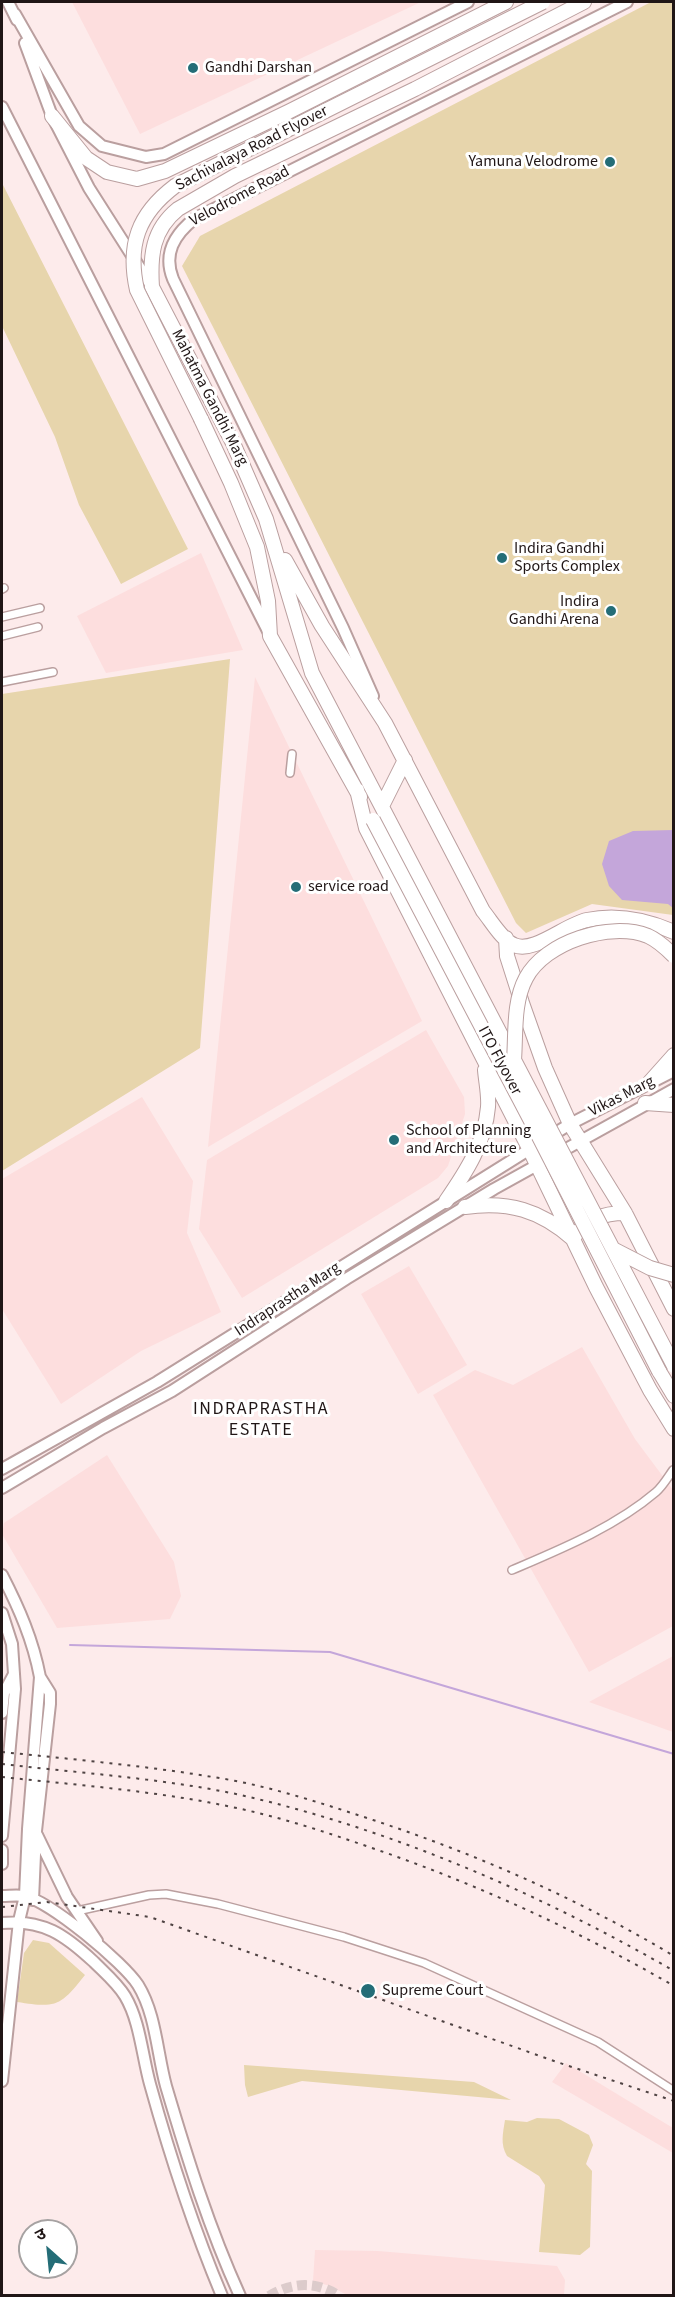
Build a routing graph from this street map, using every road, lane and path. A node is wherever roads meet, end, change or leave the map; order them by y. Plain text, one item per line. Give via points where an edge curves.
1 (8, 2) edge
2 (468, 2) edge
3 (506, 2) edge
4 (543, 2) edge
5 (584, 2) edge
6 (627, 2) edge
7 (15, 14) junction
8 (2, 107) edge
9 (52, 116) junction
10 (152, 287) junction
11 (274, 540) junction
12 (40, 608) dead end
13 (2, 617) edge
14 (38, 627) dead end
15 (2, 636) edge
16 (270, 636) junction
17 (53, 672) dead end
18 (2, 682) edge
19 (385, 723) junction
20 (292, 754) dead end
21 (405, 760) junction
22 (290, 772) dead end
23 (357, 790) junction
24 (380, 814) junction
25 (674, 932) edge
26 (506, 938) junction
27 (674, 956) edge
28 (674, 1055) edge
29 (514, 1060) junction
30 (485, 1062) junction
31 (674, 1071) edge
32 (648, 1083) junction
33 (674, 1089) edge
34 (645, 1103) junction
35 (674, 1105) edge
36 (570, 1124) junction
37 (580, 1141) junction
38 (530, 1148) junction
39 (536, 1165) junction
40 (446, 1201) junction
41 (465, 1207) junction
42 (625, 1213) junction
43 (573, 1239) junction
44 (613, 1250) junction
45 (674, 1275) edge
46 (674, 1309) edge
47 (674, 1366) edge
48 (674, 1396) edge
49 (674, 1429) edge
50 (5, 1465) edge
51 (673, 1470) edge
52 (19, 1478) junction
53 (2, 1488) edge
54 (2, 1497) edge
55 (512, 1570) dead end
56 (2, 1575) edge
57 (2, 1613) edge
58 (2, 1633) edge
59 (12, 1644) junction
60 (14, 1674) junction
61 (40, 1677) junction
62 (2, 1713) edge
63 (36, 1831) junction
64 (2, 1836) edge
65 (2, 1850) edge
66 (2, 1864) edge
67 (2, 1896) edge
68 (29, 1898) junction
69 (77, 1911) junction
70 (20, 1921) junction
71 (2, 1923) edge
72 (102, 1949) junction
73 (121, 1965) junction
74 (108, 1975) junction
75 (2, 2081) edge
76 (674, 2091) edge
77 (222, 2295) edge
78 (240, 2295) edge

1 - 7 main road, Mahatma Gandhi Marg
2 - 7 main road via 164,154 146,157 102,146 79,126
3 - 9 highway via 165,171 137,179 107,172 86,158
4 - 16 highway, Sachivalaya Road Flyover, bridge via 175,186 161,196 141,224 132,256 137,290 231,483 257,547 268,601
5 - 10 highway, Sachivalaya Road Flyover via 178,209 164,223 152,249
6 - 19 main road, Velodrome Road via 194,219 178,234 170,252 173,279 343,628
7 - 9 main road, Mahatma Gandhi Marg
8 - 16 main road
9 - 10 main road, Mahatma Gandhi Marg via 89,188
10 - 11 highway, Mahatma Gandhi Marg via 233,443
11 - 19 highway via 322,626
11 - 24 highway, Mahatma Gandhi Marg via 312,673
12 - 13 street
14 - 15 street
16 - 23 highway
17 - 18 street
19 - 21 highway
20 - 22 street
21 - 24 highway
21 - 26 highway via 483,911
23 - 24 highway, ITO Flyover
23 - 30 highway via 366,828
24 - 29 highway, ITO Flyover
24 - 48 highway, ITO Flyover, bridge via 530,1119
25 - 26 highway via 641,920 586,920 531,947 515,946
26 - 36 highway via 507,956 522,1003
27 - 29 highway, bridge via 651,937 610,932 580,938 551,952 534,966 522,986
28 - 32 highway
29 - 44 highway, ITO Flyover, bridge
30 - 38 highway
30 - 40 highway via 488,1107 479,1147
31 - 32 main road, Vikas Marg
32 - 36 main road, Vikas Marg
33 - 34 main road, Vikas Marg
34 - 35 highway
34 - 37 main road, Vikas Marg
36 - 37 highway
36 - 38 main road, Indraprastha Marg
37 - 39 main road, Vikas Marg
37 - 42 highway
38 - 39 highway
38 - 40 main road, Indraprastha Marg
39 - 41 main road, Indraprastha Marg
39 - 43 highway
40 - 50 main road, Indraprastha Marg via 157,1382
41 - 43 highway via 494,1203 524,1210 552,1221
41 - 52 main road, Indraprastha Marg via 172,1391
42 - 43 highway via 609,1213 591,1221
42 - 46 highway
43 - 49 highway
44 - 45 highway, bridge
44 - 47 highway, ITO Flyover, bridge
51 - 55 street via 657,1491 615,1520
52 - 53 main road, Indraprastha Marg
52 - 54 main road
56 - 61 main road via 19,1609
57 - 59 main road
58 - 59 main road
59 - 60 main road
60 - 62 main road via 4,1693
60 - 64 main road
61 - 63 main road via 50,1693 50,1704
61 - 68 main road via 29,1817
63 - 68 main road
63 - 69 main road
65 - 66 main road
67 - 68 main road
68 - 70 main road
68 - 72 main road
69 - 72 main road
69 - 76 street via 166,1894 344,1937 424,1963 598,2042
70 - 71 main road
70 - 74 main road via 60,1934
70 - 75 main road
72 - 73 main road
73 - 74 main road
73 - 78 main road via 138,1985 147,2006 165,2083 200,2192
74 - 77 main road via 133,2013 179,2182

